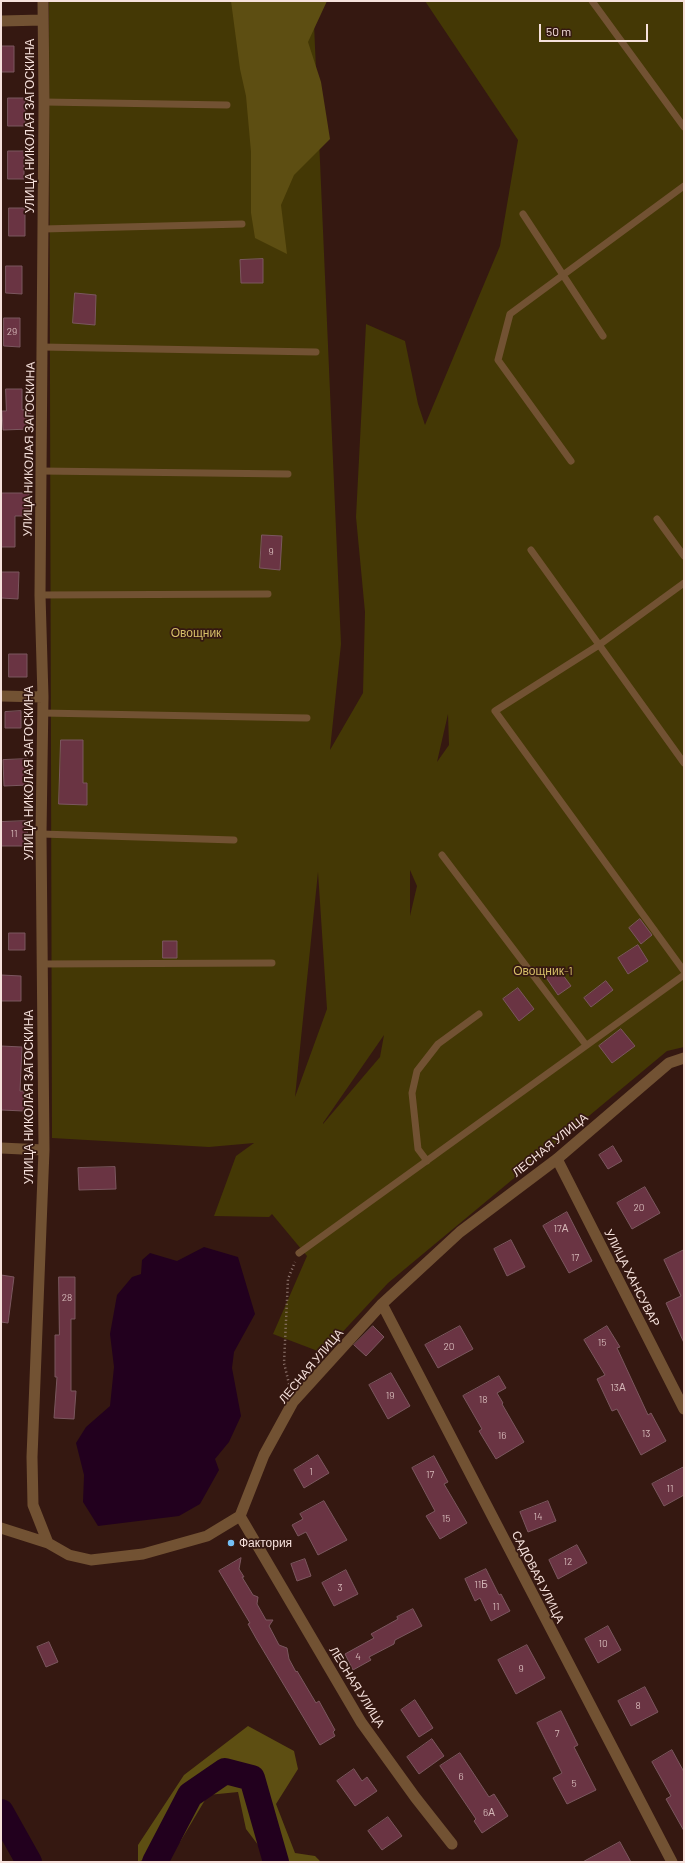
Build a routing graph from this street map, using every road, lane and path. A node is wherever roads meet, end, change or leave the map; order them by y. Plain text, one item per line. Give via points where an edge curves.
1 (43, 1) edge
2 (592, 1) edge
3 (43, 20) junction
4 (1, 21) edge
5 (44, 102) junction
6 (227, 105) dead end
7 (684, 127) edge
8 (684, 186) edge
9 (523, 214) dead end
10 (242, 224) dead end
11 (43, 229) junction
12 (563, 275) junction
13 (603, 336) dead end
14 (42, 347) junction
15 (316, 352) dead end
16 (571, 461) dead end
17 (41, 472) junction
18 (288, 474) dead end
19 (657, 519) dead end
20 (531, 550) dead end
21 (684, 556) edge
22 (684, 583) edge
23 (268, 594) dead end
24 (40, 595) junction
25 (599, 645) junction
26 (1, 696) edge
27 (43, 697) junction
28 (42, 713) junction
29 (307, 718) dead end
30 (684, 763) edge
31 (41, 834) junction
32 (234, 840) dead end
33 (442, 855) dead end
34 (272, 963) dead end
35 (42, 964) junction
36 (684, 971) edge
37 (684, 976) edge
38 (479, 1014) dead end
39 (586, 1045) junction
40 (684, 1058) edge
41 (1, 1148) edge
42 (44, 1150) junction
43 (557, 1159) junction
44 (427, 1161) junction
45 (299, 1253) joint
46 (382, 1304) junction
47 (293, 1402) junction
48 (684, 1409) edge
49 (240, 1516) junction
50 (1, 1528) edge
51 (48, 1543) junction
52 (452, 1844) dead end
53 (672, 1862) edge

1 - 3 street, УЛИЦА НИКОЛАЯ ЗАГОСКИНА
2 - 7 lane
3 - 4 street
3 - 5 street, УЛИЦА НИКОЛАЯ ЗАГОСКИНА
5 - 6 lane
5 - 11 street, УЛИЦА НИКОЛАЯ ЗАГОСКИНА
8 - 12 lane
9 - 12 lane
10 - 11 lane
11 - 14 street, УЛИЦА НИКОЛАЯ ЗАГОСКИНА
12 - 13 lane
12 - 16 lane via 510,314 498,360
14 - 15 lane
14 - 17 street, УЛИЦА НИКОЛАЯ ЗАГОСКИНА
17 - 18 lane
17 - 24 street, УЛИЦА НИКОЛАЯ ЗАГОСКИНА
19 - 21 lane
20 - 25 lane
22 - 25 lane
23 - 24 lane
24 - 27 street, УЛИЦА НИКОЛАЯ ЗАГОСКИНА
25 - 30 lane
25 - 36 lane via 495,711
26 - 27 street
27 - 28 street, УЛИЦА НИКОЛАЯ ЗАГОСКИНА
28 - 29 lane
28 - 31 street, УЛИЦА НИКОЛАЯ ЗАГОСКИНА
31 - 32 lane
31 - 35 street, УЛИЦА НИКОЛАЯ ЗАГОСКИНА
33 - 39 lane
34 - 35 lane
35 - 42 street, УЛИЦА НИКОЛАЯ ЗАГОСКИНА
37 - 39 lane
38 - 44 lane via 438,1044 417,1071 412,1093 418,1149
39 - 44 lane
40 - 43 street, ЛЕСНАЯ УЛИЦА via 669,1063
41 - 42 street
42 - 51 street, УЛИЦА НИКОЛАЯ ЗАГОСКИНА via 32,1457 33,1505
43 - 46 street, ЛЕСНАЯ УЛИЦА via 460,1232
43 - 48 street, УЛИЦА ХАНСУВАР
44 - 45 lane
45 - 47 path via 288,1279 284,1363
46 - 47 street, ЛЕСНАЯ УЛИЦА
46 - 53 street, САДОВАЯ УЛИЦА
47 - 49 street, ЛЕСНАЯ УЛИЦА via 264,1455
49 - 51 street via 207,1536 143,1554 91,1560 68,1556
49 - 52 street, ЛЕСНАЯ УЛИЦА via 361,1722
50 - 51 street

